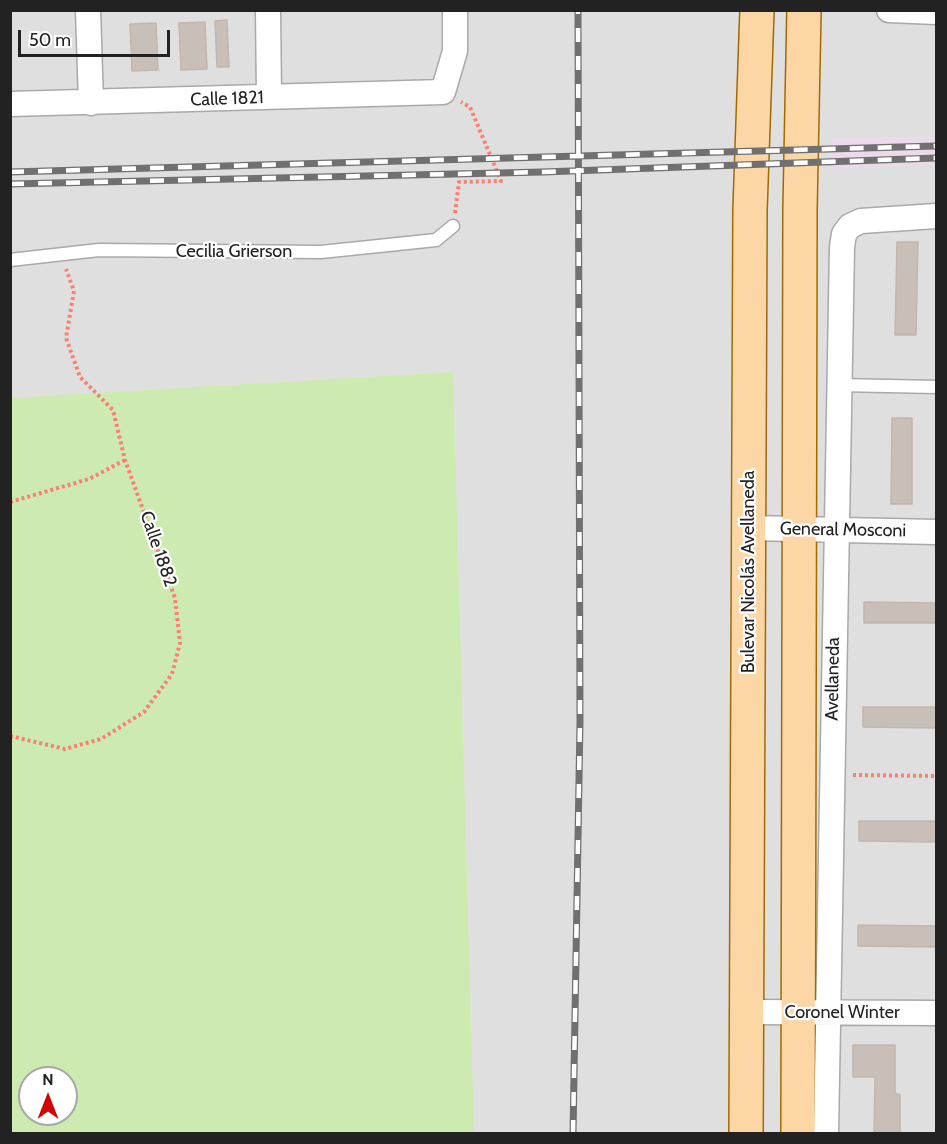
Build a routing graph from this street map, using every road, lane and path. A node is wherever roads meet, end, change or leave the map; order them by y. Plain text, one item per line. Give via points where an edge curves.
1 (88, 10) edge
2 (268, 10) edge
3 (455, 10) edge
4 (757, 10) edge
5 (804, 10) edge
6 (889, 10) edge
7 (936, 12) edge
8 (443, 92) junction
9 (269, 97) junction
10 (91, 103) junction
11 (10, 104) edge
12 (936, 216) edge
13 (453, 226) joint
14 (60, 255) junction
15 (10, 260) edge
16 (838, 385) junction
17 (936, 387) edge
18 (125, 460) junction
19 (10, 502) edge
20 (750, 528) junction
21 (801, 529) junction
22 (836, 530) junction
23 (936, 532) edge
24 (10, 736) edge
25 (832, 774) junction
26 (936, 776) edge
27 (747, 1012) junction
28 (814, 1012) junction
29 (936, 1014) edge
30 (746, 1134) edge
31 (798, 1134) edge
32 (826, 1134) edge

1 - 10 street
2 - 9 street
3 - 8 street via 455,51
4 - 20 main road, Bulevar Nicolás Avellaneda via 750,210
5 - 21 main road
6 - 7 street
8 - 9 street, Calle 1821
8 - 13 path via 470,107 501,181 459,182
9 - 10 street, Calle 1821
10 - 11 street, Calle 1821
12 - 16 street, Avellaneda via 877,219 850,226 844,234
13 - 14 lane, Cecilia Grierson via 436,240 321,252 99,250
14 - 15 lane, Cecilia Grierson
14 - 18 path, Calle 1882 via 74,291 66,338 80,377 113,410
16 - 17 lane
16 - 22 street, Avellaneda
18 - 19 path via 89,479
18 - 24 path, Calle 1882 via 175,598 180,643 172,674 144,712 101,739 64,749
20 - 21 street, General Mosconi
20 - 27 main road, Bulevar Nicolás Avellaneda
21 - 22 street, General Mosconi
21 - 28 main road
22 - 23 street, General Mosconi
22 - 25 street, Avellaneda
25 - 26 path
25 - 28 street, Avellaneda
27 - 28 street, Coronel Winter
27 - 30 main road, Bulevar Nicolás Avellaneda
28 - 29 street, Coronel Winter
28 - 31 main road
28 - 32 street, Avellaneda

